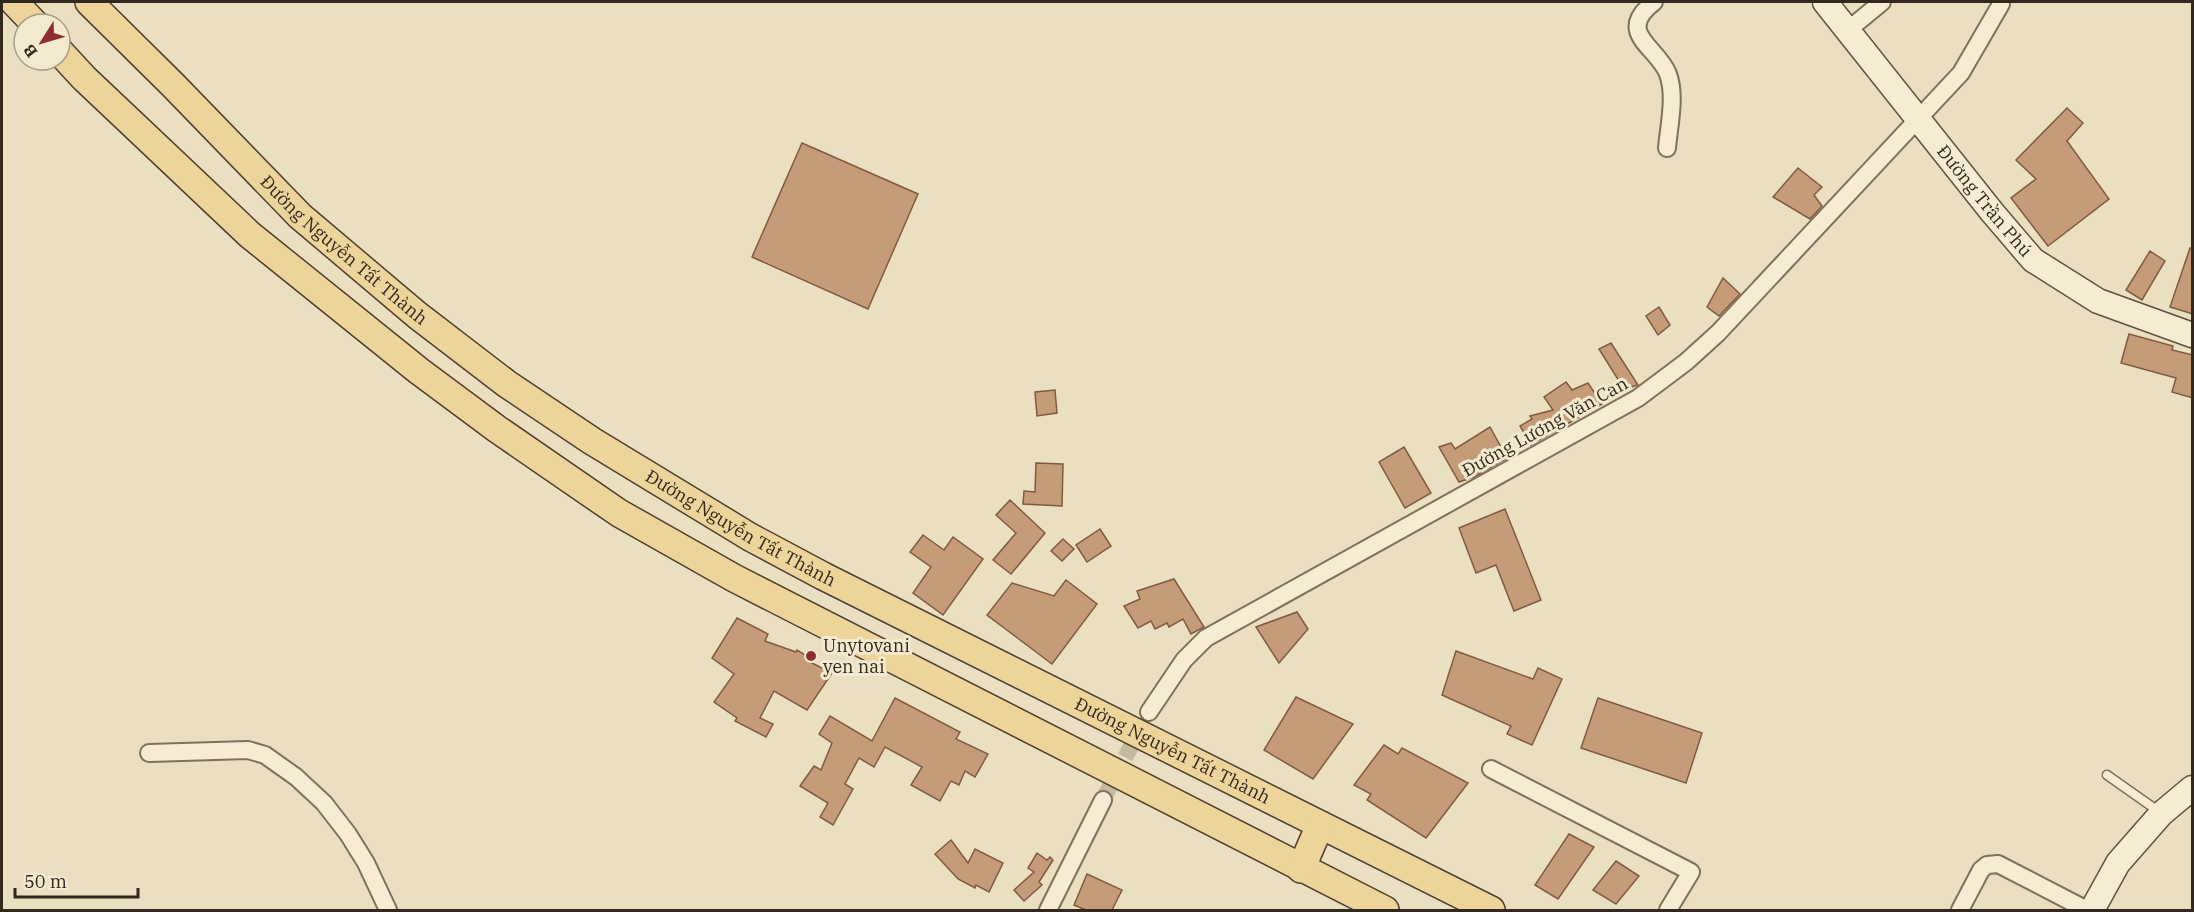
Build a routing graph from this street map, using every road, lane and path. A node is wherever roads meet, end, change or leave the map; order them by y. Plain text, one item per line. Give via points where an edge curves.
1 (89, 2) edge
2 (1654, 2) edge
3 (1825, 2) edge
4 (1882, 2) edge
5 (2001, 4) dead end
6 (1848, 30) junction
7 (72, 65) edge
8 (1918, 118) junction
9 (1667, 148) dead end
10 (2193, 335) edge
11 (823, 576) junction
12 (802, 612) junction
13 (1149, 712) tunnel mouth
14 (149, 753) dead end
15 (1491, 769) dead end
16 (2107, 775) dead end
17 (2193, 788) edge
18 (1102, 800) tunnel mouth
19 (2161, 814) junction
20 (1320, 825) junction
21 (1301, 869) junction
22 (388, 910) edge
23 (1048, 910) edge
24 (1385, 910) edge
25 (1491, 910) edge
26 (1668, 910) edge
27 (1960, 910) edge
28 (2090, 910) edge

1 - 11 main road, Đường Nguyễn Tất Thành via 300,216 417,315 507,384 592,441 741,532
2 - 9 street via 1639,16 1638,24 1645,44 1667,72 1671,91
3 - 6 street, Đường Trần Phú
4 - 6 street
5 - 8 street, Đường Lương Văn Can via 1961,73
6 - 8 street, Đường Trần Phú
7 - 12 main road via 250,235 418,371 620,513
8 - 10 street, Đường Trần Phú via 2032,260 2098,301
8 - 13 street, Đường Lương Văn Can via 1739,312 1686,362 1638,398 1206,638 1184,660
11 - 12 main road
11 - 20 main road, Đường Nguyễn Tất Thành
12 - 21 main road
14 - 22 street via 248,750 265,755 324,803 366,863
15 - 26 street via 1691,872
16 - 19 lane
17 - 19 street
18 - 23 street
19 - 28 street via 2118,863
20 - 21 main road
20 - 25 main road, Đường Nguyễn Tất Thành
21 - 24 main road
27 - 28 street via 1981,870 1998,864

